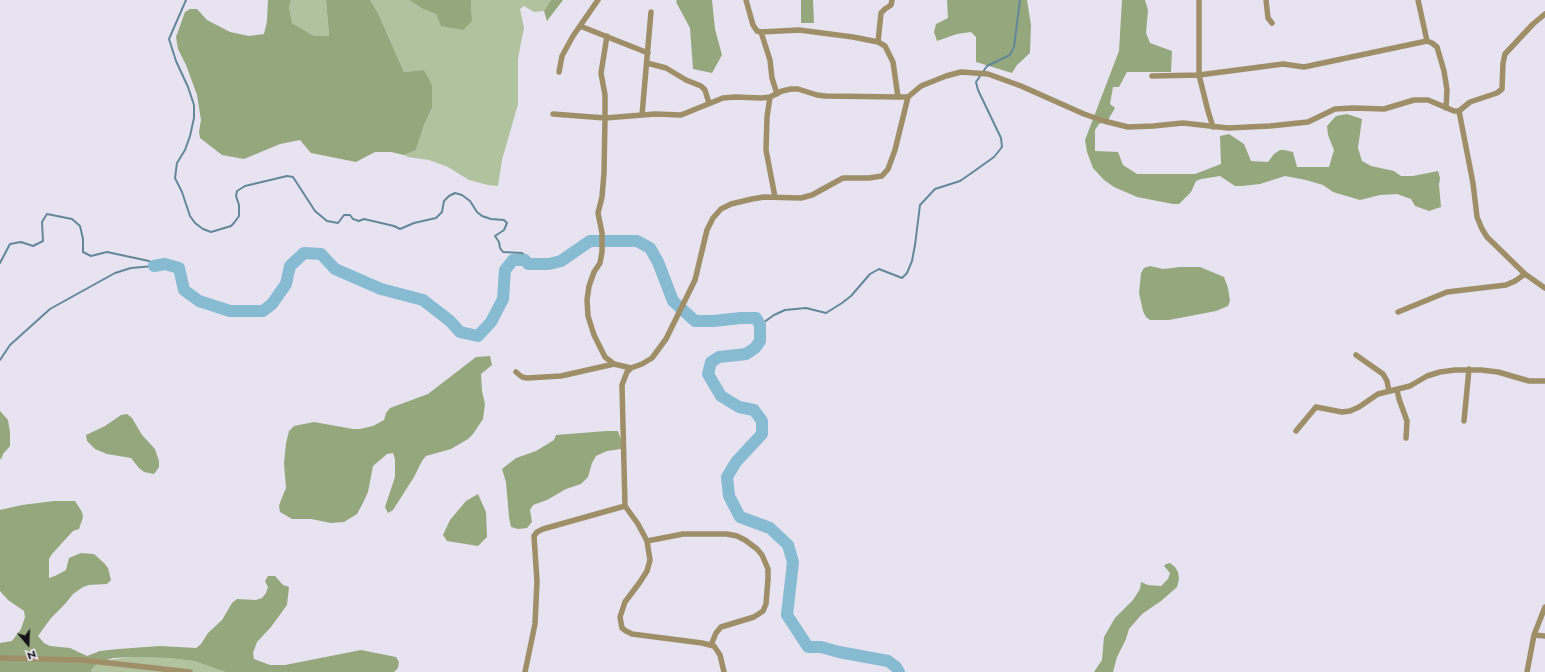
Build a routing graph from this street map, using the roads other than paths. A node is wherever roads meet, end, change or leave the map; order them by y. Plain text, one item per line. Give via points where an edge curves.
1 (598, 0) edge
2 (746, 0) edge
3 (892, 0) edge
4 (1199, 0) edge
5 (1266, 0) edge
6 (1418, 0) edge
7 (651, 12) dead end
8 (1545, 14) edge
9 (1272, 23) dead end
10 (580, 26) junction
11 (761, 32) junction
12 (607, 36) junction
13 (1427, 41) junction
14 (878, 42) junction
15 (648, 53) junction
16 (647, 64) junction
17 (559, 72) dead end
18 (1199, 75) junction
19 (1152, 76) dead end
20 (777, 94) junction
21 (898, 96) junction
22 (770, 97) junction
23 (908, 97) junction
24 (709, 103) junction
25 (1446, 108) junction
26 (1459, 111) junction
27 (553, 114) dead end
28 (642, 115) junction
29 (605, 118) junction
30 (1213, 127) junction
31 (774, 197) junction
32 (1525, 274) junction
33 (1545, 288) edge
34 (1398, 312) dead end
35 (1356, 355) dead end
36 (614, 364) junction
37 (631, 368) junction
38 (1469, 370) junction
39 (516, 372) dead end
40 (1545, 381) edge
41 (1397, 390) junction
42 (1389, 392) junction
43 (1464, 421) dead end
44 (1296, 431) dead end
45 (1406, 438) dead end
46 (625, 506) junction
47 (647, 541) junction
48 (1545, 607) edge
49 (1534, 635) junction
50 (1545, 636) edge
51 (711, 645) junction
52 (0, 658) edge
53 (190, 672) edge
54 (525, 672) edge
55 (724, 672) edge
56 (1527, 672) edge

1 - 10 street
2 - 11 street via 753,25
3 - 14 street via 891,5 881,13
4 - 18 street
5 - 9 street via 1268,16
6 - 13 street
7 - 15 street
8 - 26 street via 1505,54 1502,88 1497,93 1470,102
10 - 12 street
10 - 17 street via 562,56
11 - 14 street via 799,30
11 - 20 street
12 - 15 street
12 - 29 street via 601,73 605,95
13 - 18 street via 1304,67 1283,64
13 - 25 street via 1437,47 1447,90
14 - 21 street via 885,46 893,62
15 - 16 street
16 - 24 street via 666,68 701,86
16 - 28 street
18 - 19 street
18 - 30 street
20 - 21 street via 798,89 826,96
20 - 22 street
21 - 23 street
22 - 24 street via 723,98
22 - 31 street via 766,150
23 - 30 street via 931,81 961,72 973,72 1006,79 1084,114 1119,125 1138,127 1183,123
23 - 31 street via 895,150 888,169 882,176 843,178 812,195 801,198
24 - 28 street via 681,115
25 - 26 street
25 - 30 street via 1428,100 1414,100 1384,109 1335,109 1299,124 1246,128
26 - 32 street via 1474,183 1477,217 1488,237
27 - 29 street
28 - 29 street
29 - 36 street via 604,173 598,213 602,232 602,252 600,263 588,286 587,300 588,316 600,348 605,358
31 - 37 street via 741,201 721,209 713,218 707,230 698,271 666,339 658,352 648,361
32 - 33 street
32 - 34 street via 1506,285 1447,292
35 - 42 street via 1383,374
36 - 37 street
36 - 39 street via 560,376 527,378
37 - 46 street via 623,378 622,385
38 - 40 street via 1498,372 1529,381
38 - 41 street via 1440,372
38 - 43 street
41 - 42 street
41 - 45 street via 1407,421
42 - 44 street via 1373,396 1359,408 1350,411 1316,407
46 - 47 street
46 - 54 street via 543,529 534,536 535,624
47 - 51 street via 650,560 647,571 621,610 622,628 632,634
47 - 51 street via 683,534 727,534 745,540 762,555 768,569 766,604 763,611 754,617 721,627
48 - 49 street
49 - 50 street
49 - 56 street
51 - 55 street via 720,655
52 - 53 street via 82,660

